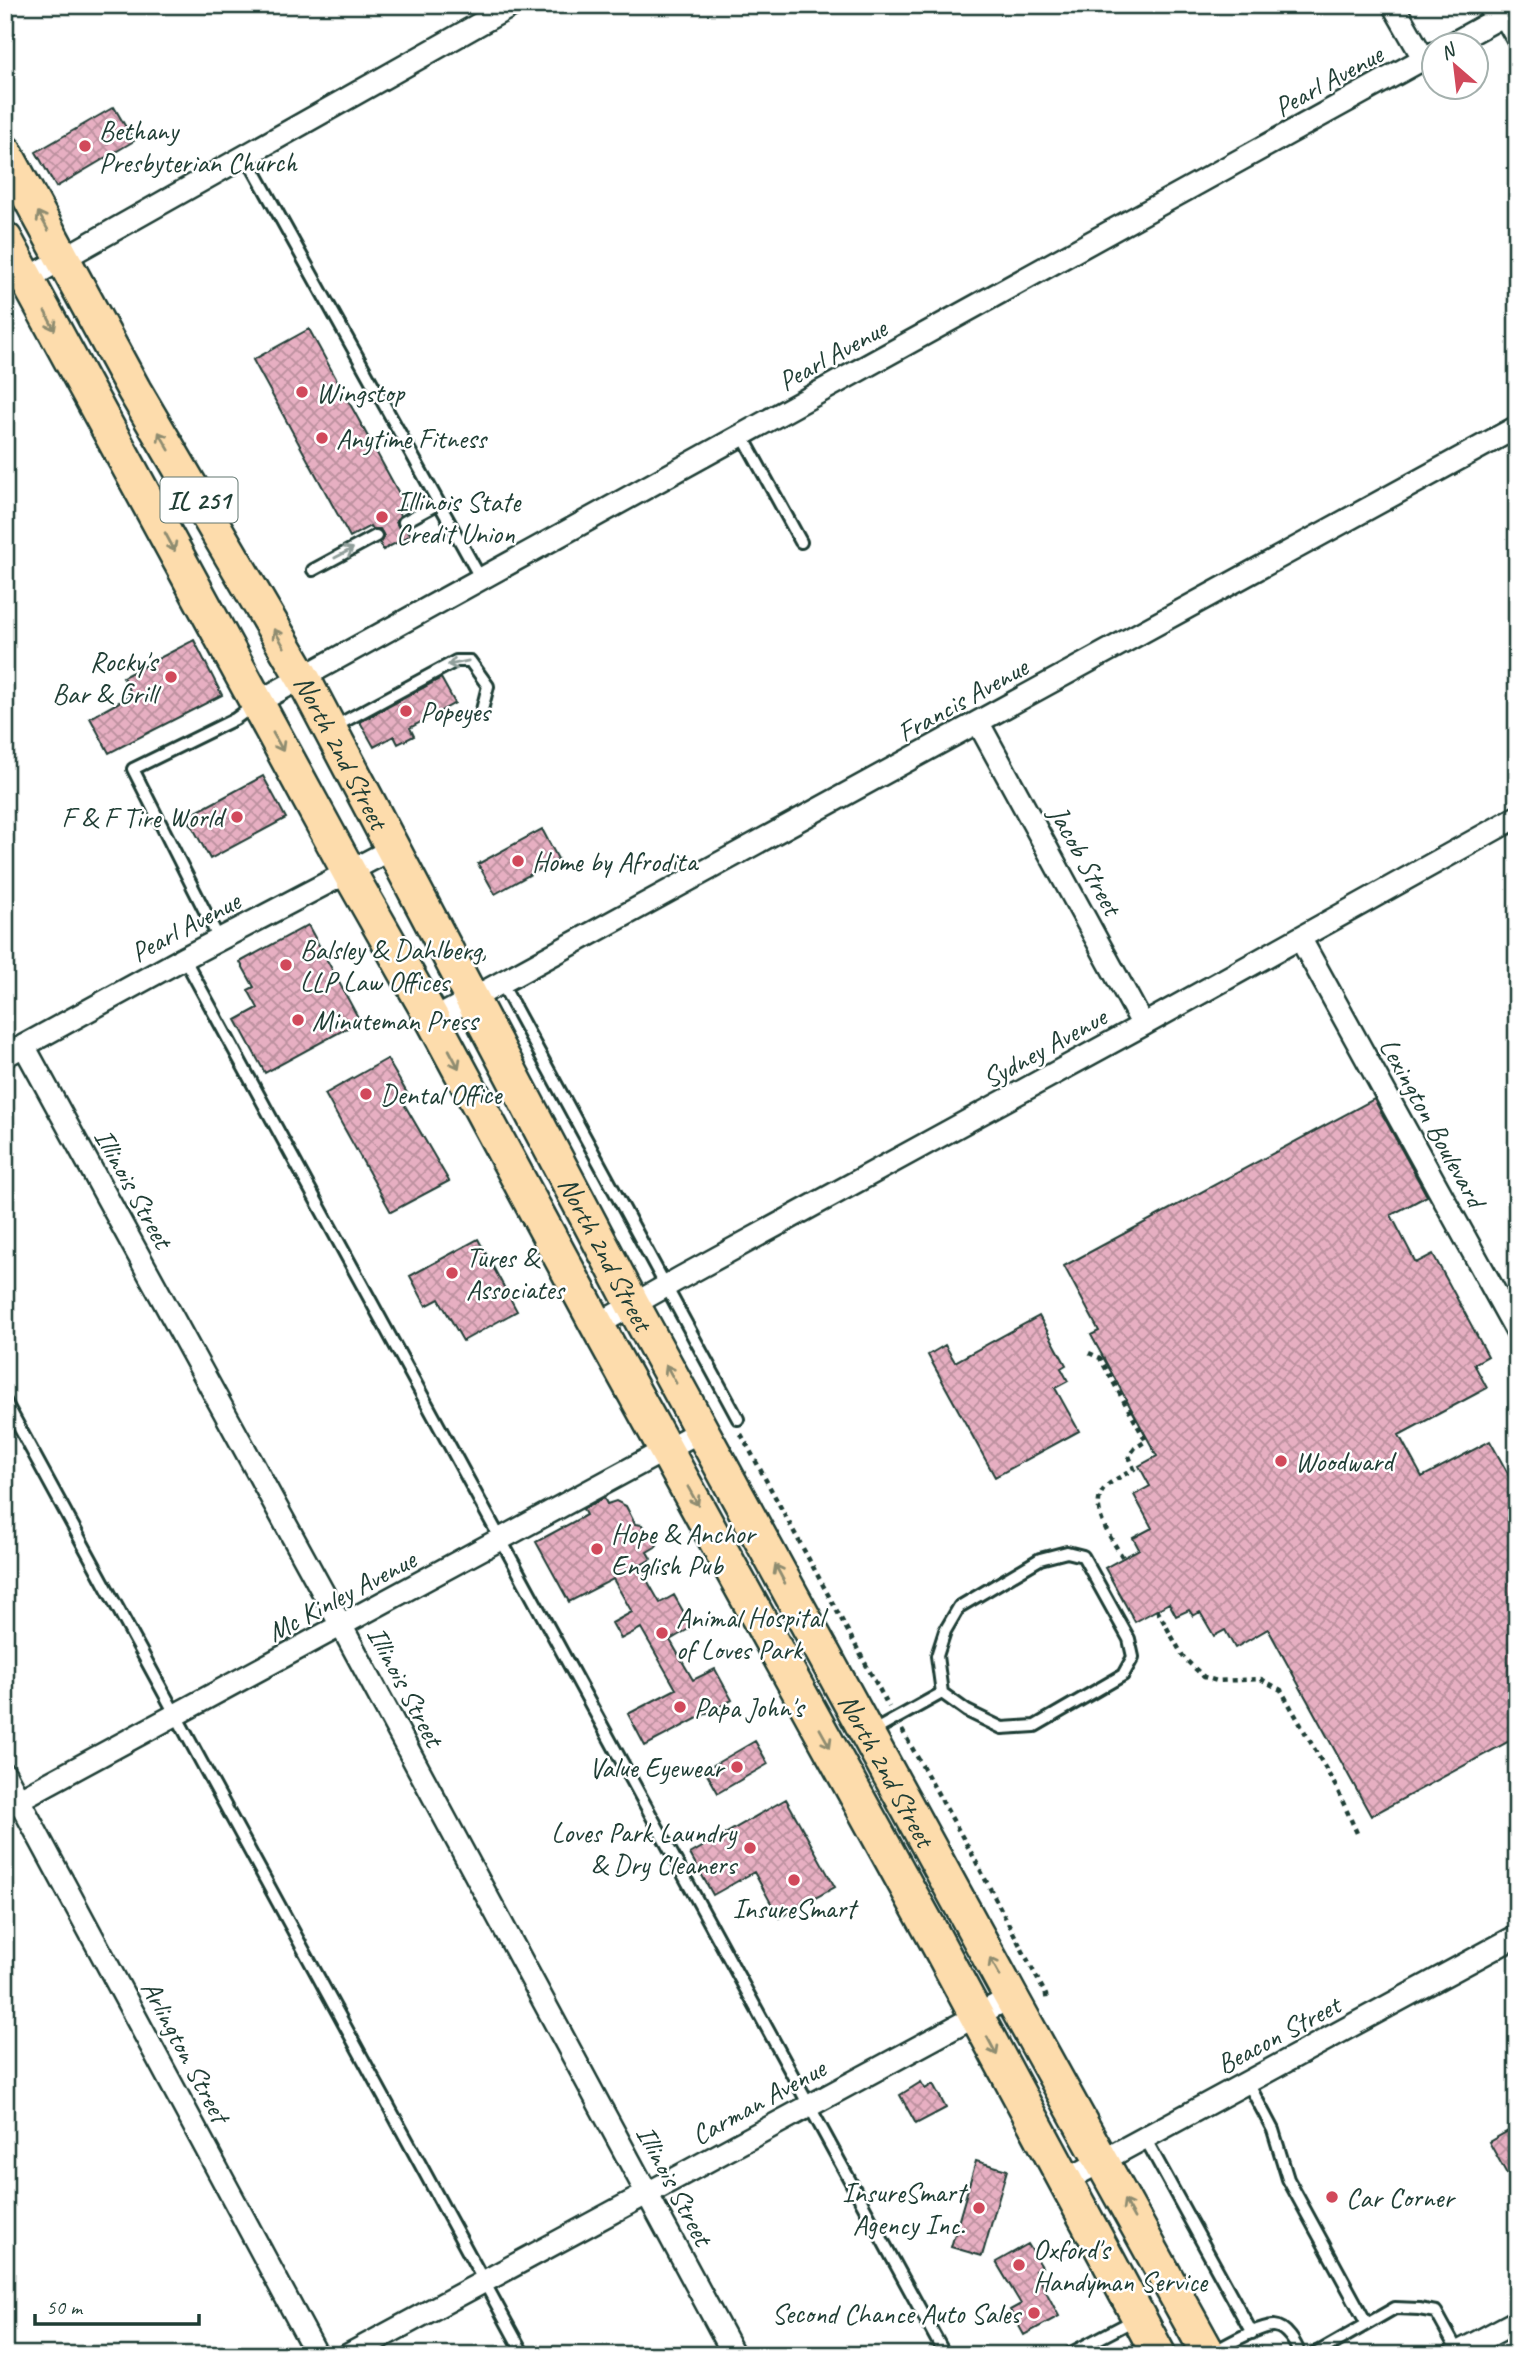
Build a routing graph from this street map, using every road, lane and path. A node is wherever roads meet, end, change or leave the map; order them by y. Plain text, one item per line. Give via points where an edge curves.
1 (513, 5) edge
2 (1393, 5) edge
3 (1511, 11) edge
4 (1473, 32) edge
5 (1517, 38) edge
6 (1420, 43) edge
7 (1420, 61) edge
8 (5, 152) edge
9 (246, 156) junction
10 (5, 239) edge
11 (64, 259) junction
12 (27, 279) junction
13 (1517, 428) edge
14 (742, 435) junction
15 (439, 503) junction
16 (404, 522) dead end
17 (376, 536) dead end
18 (801, 542) dead end
19 (313, 570) dead end
20 (481, 579) junction
21 (303, 678) junction
22 (256, 703) junction
23 (482, 710) dead end
24 (978, 722) junction
25 (330, 730) junction
26 (1517, 817) edge
27 (392, 849) junction
28 (349, 872) junction
29 (1300, 938) junction
30 (219, 939) junction
31 (184, 958) junction
32 (502, 984) junction
33 (472, 999) junction
34 (433, 1020) junction
35 (1143, 1025) junction
36 (15, 1051) edge
37 (665, 1286) junction
38 (633, 1305) junction
39 (597, 1325) junction
40 (1517, 1332) edge
41 (1089, 1353) dead end
42 (5, 1401) edge
43 (738, 1419) dead end
44 (702, 1430) junction
45 (741, 1434) dead end
46 (667, 1449) junction
47 (500, 1540) junction
48 (1123, 1558) dead end
49 (1157, 1610) dead end
50 (342, 1627) junction
51 (942, 1693) junction
52 (175, 1716) junction
53 (882, 1727) junction
54 (5, 1774) edge
55 (12, 1804) edge
56 (1357, 1833) dead end
57 (1517, 1936) edge
58 (1011, 1997) junction
59 (1048, 2005) dead end
60 (976, 2016) junction
61 (1247, 2081) junction
62 (808, 2106) junction
63 (1145, 2137) junction
64 (1102, 2161) junction
65 (1065, 2181) junction
66 (648, 2194) junction
67 (484, 2281) junction
68 (1139, 2318) junction
69 (1517, 2321) edge
70 (1367, 2324) junction
71 (1252, 2333) junction
72 (1456, 2353) edge
73 (317, 2355) edge
74 (348, 2355) edge
75 (524, 2355) edge
76 (734, 2355) edge
77 (945, 2355) edge
78 (1068, 2355) edge
79 (1159, 2355) edge
80 (1209, 2355) edge
81 (1300, 2355) edge
82 (1313, 2355) edge

1 - 9 street
2 - 6 street
3 - 4 street
3 - 5 street
7 - 14 street, Pearl Avenue
11 -> 8 main road, North 2nd Street / IL 251
9 - 11 street
9 - 15 lane
10 - 12 main road, North 2nd Street / IL 251
11 - 12 street
21 -> 11 main road, North 2nd Street / IL 251 via 134,390
12 -> 22 main road, North 2nd Street / IL 251
13 - 24 street, Francis Avenue
14 - 18 lane
14 - 20 street, Pearl Avenue
15 - 16 lane
15 - 20 lane
19 -> 17 lane
20 - 21 street, Pearl Avenue
21 - 22 street, Pearl Avenue
21 - 25 main road, North 2nd Street / IL 251
22 -> 28 main road, North 2nd Street / IL 251
22 - 30 lane via 235,719 133,769
23 -> 25 lane via 488,686 470,661 456,661
24 - 32 street, Francis Avenue
24 - 35 street, Jacob Street
25 - 27 main road, North 2nd Street / IL 251
26 - 29 street, Sydney Avenue
27 - 28 street, Pearl Avenue
27 - 33 main road, North 2nd Street / IL 251
28 - 30 street, Pearl Avenue
28 - 34 main road, North 2nd Street / IL 251
29 - 35 street, Sydney Avenue
29 - 40 street, Lexington Boulevard
30 - 31 street, Pearl Avenue
31 - 36 street, Pearl Avenue
31 - 47 lane
32 - 33 street, Francis Avenue
32 - 37 lane
33 - 34 street, Francis Avenue
33 - 38 main road, North 2nd Street / IL 251
34 -> 39 main road, North 2nd Street / IL 251
35 - 37 street, Sydney Avenue
36 - 50 street, Illinois Street
37 - 38 street, Sydney Avenue
37 - 43 lane
38 - 39 street, Sydney Avenue
44 -> 38 main road, North 2nd Street / IL 251
39 - 46 main road, North 2nd Street / IL 251
41 - 48 path via 1100,1358 1146,1441 1129,1456 1134,1469 1108,1485 1098,1498 1099,1512
42 - 52 lane
44 - 46 street, Mc Kinley Avenue
53 -> 44 main road, North 2nd Street / IL 251
45 - 53 path
46 - 47 street, Mc Kinley Avenue
46 -> 60 main road, North 2nd Street / IL 251
47 - 50 street, Mc Kinley Avenue
47 - 62 lane
49 - 56 path via 1184,1658 1204,1677 1217,1681 1261,1679 1281,1690
50 - 52 street, Mc Kinley Avenue
50 - 66 street, Illinois Street
51 - 51 lane via 967,1712 1002,1728 1035,1726 1124,1675 1133,1657 1129,1639 1083,1556 1067,1552 1040,1559 960,1607 937,1656
51 - 53 lane
52 - 55 street, Mc Kinley Avenue
52 - 67 lane
58 -> 53 main road, North 2nd Street / IL 251
53 - 59 path via 972,1854
54 - 55 street, Arlington Street
55 - 73 street, Arlington Street
57 - 61 street, Beacon Street
58 - 60 street, Carman Avenue
58 - 64 main road, North 2nd Street / IL 251
60 - 62 street, Carman Avenue
60 -> 65 main road, North 2nd Street / IL 251
61 - 63 street, Beacon Street
61 - 70 lane via 1273,2130 1288,2179
62 - 66 street, Carman Avenue
62 - 77 lane
63 - 64 street, Beacon Street
63 - 71 lane
64 - 65 street, Beacon Street
80 -> 64 main road, North 2nd Street / IL 251
65 - 68 main road, North 2nd Street / IL 251
66 - 67 street, Carman Avenue
66 - 76 street, Illinois Street
67 - 74 street, Carman Avenue
67 - 75 lane
68 - 78 lane
68 - 79 main road, North 2nd Street / IL 251
69 - 72 street
70 - 72 lane via 1395,2308 1436,2312
70 - 82 lane
71 - 80 lane
71 - 81 lane via 1274,2326 1286,2332

